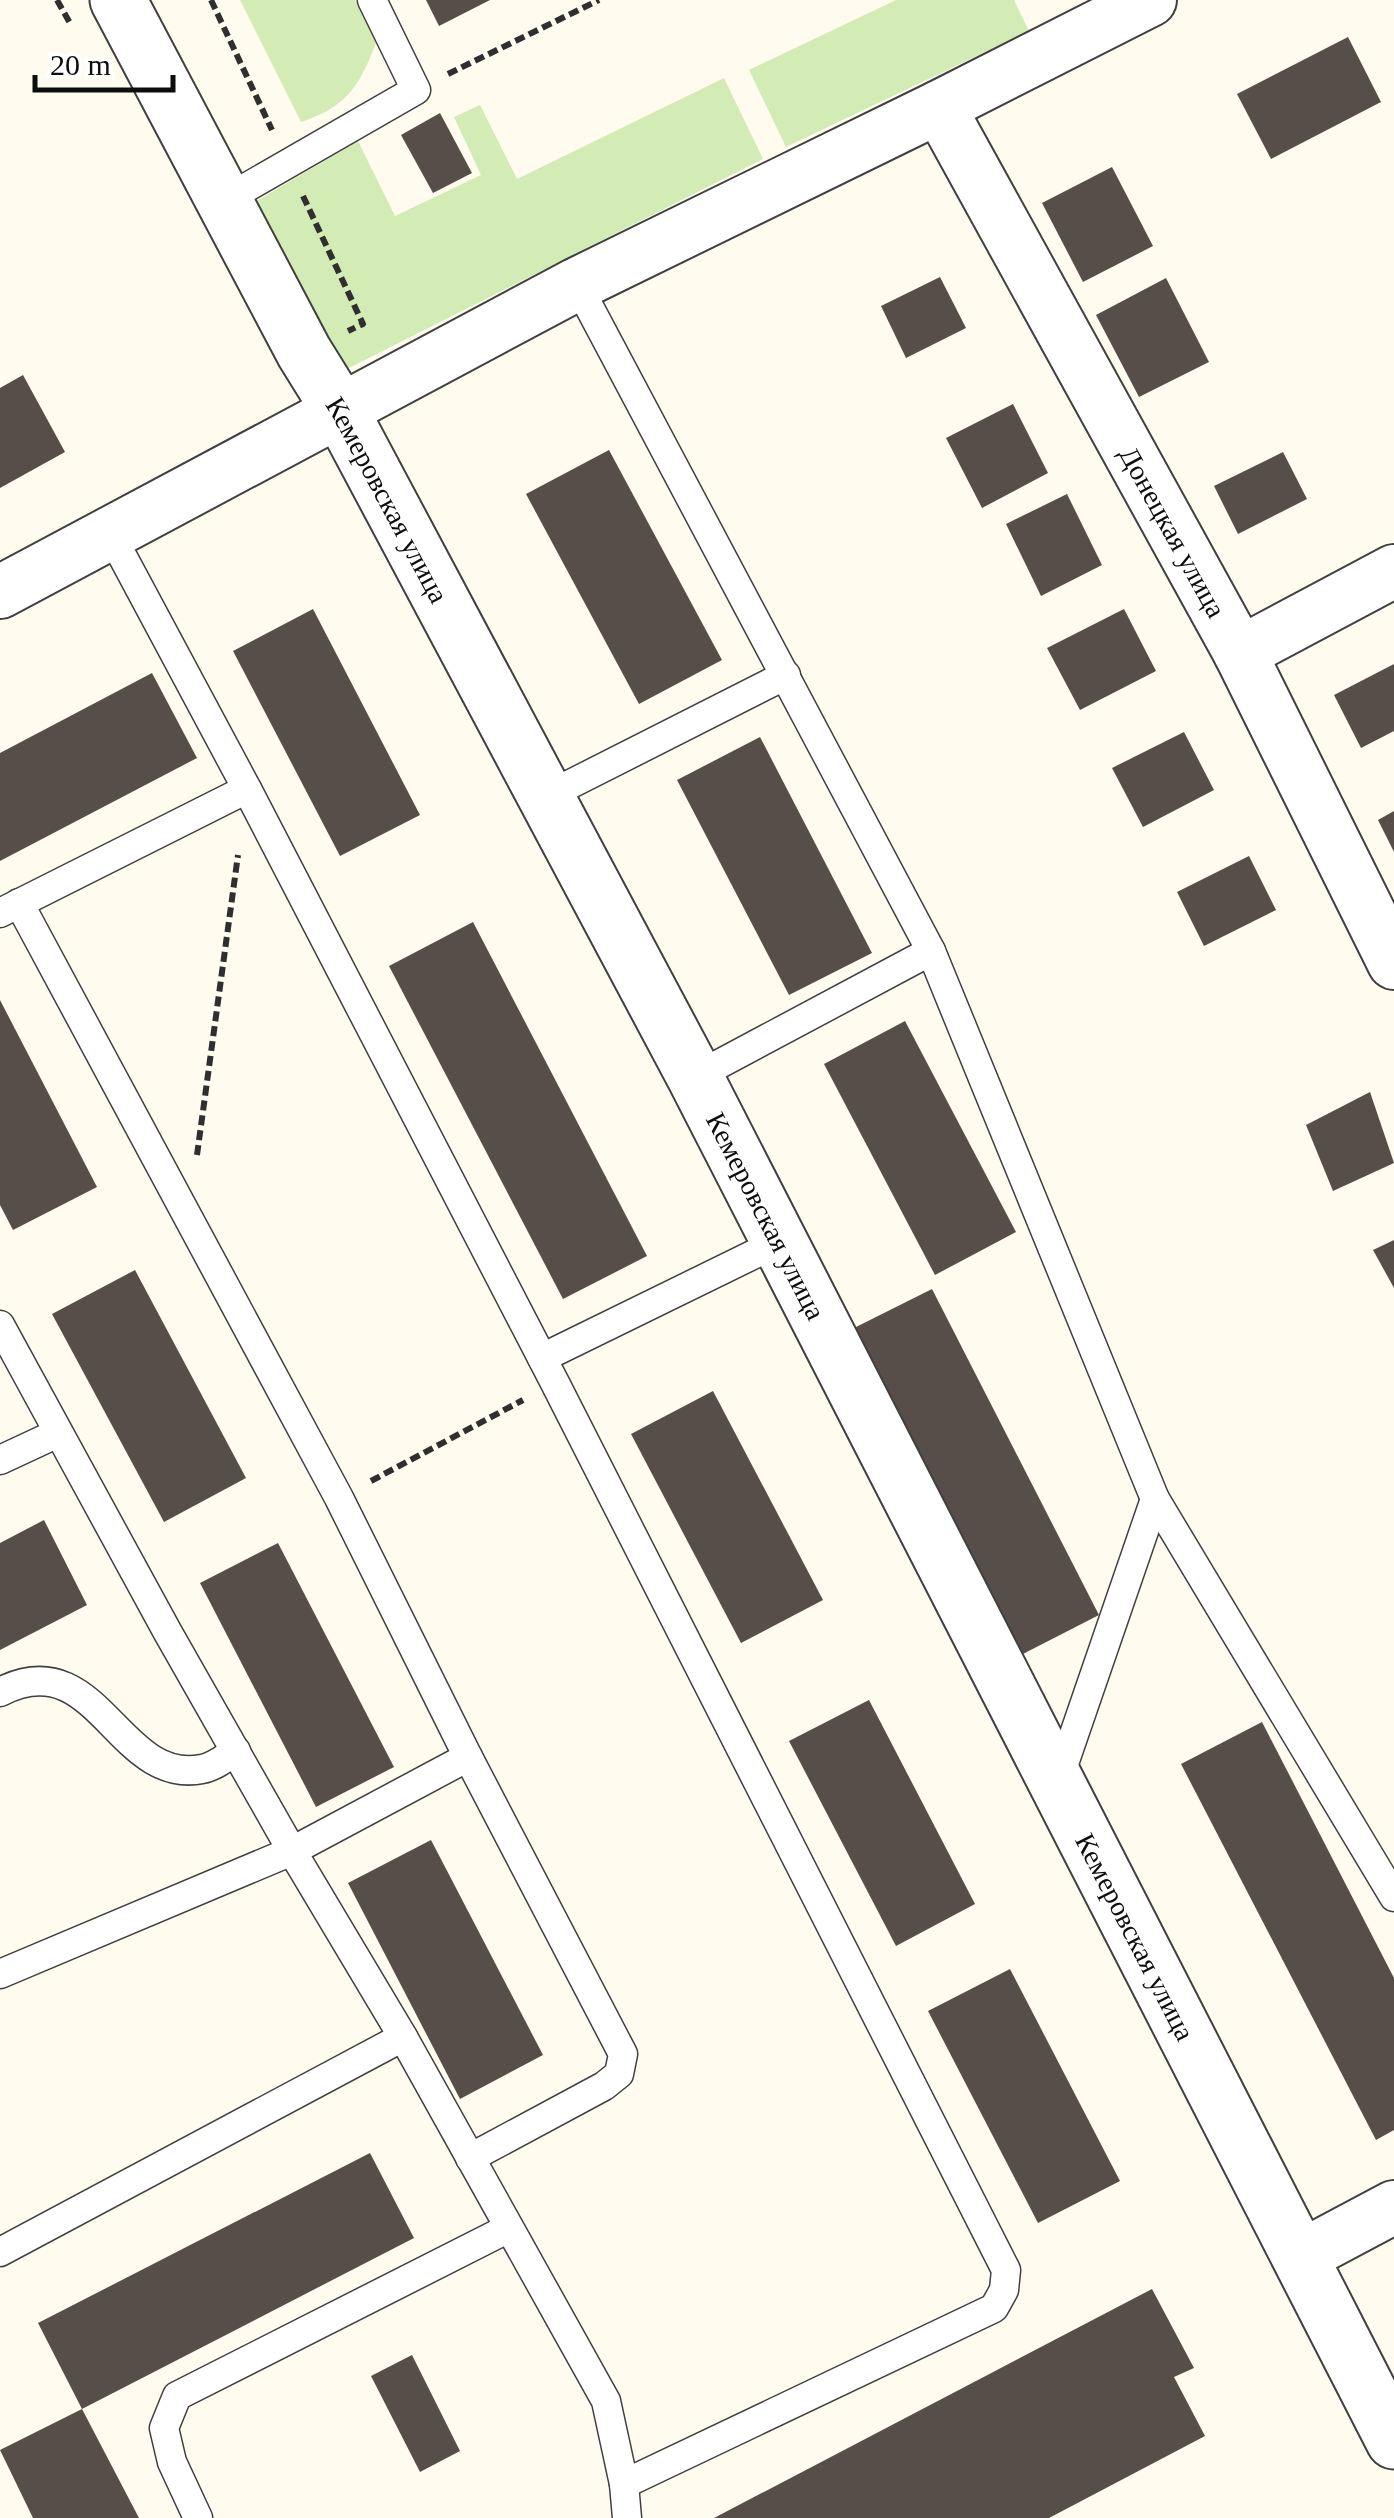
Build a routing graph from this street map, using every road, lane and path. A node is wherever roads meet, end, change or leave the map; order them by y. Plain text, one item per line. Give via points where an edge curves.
1 (118, 0) edge
2 (211, 0) edge
3 (372, 0) edge
4 (599, 0) edge
5 (1150, 0) edge
6 (416, 90) junction
7 (940, 107) junction
8 (288, 164) junction
9 (224, 202) junction
10 (577, 284) junction
11 (340, 410) junction
12 (110, 534) junction
13 (1394, 570) edge
14 (0, 592) edge
15 (1240, 653) junction
16 (786, 675) junction
17 (247, 790) junction
18 (547, 796) junction
19 (10, 908) edge
20 (931, 950) junction
21 (1394, 964) edge
22 (694, 1078) junction
23 (188, 1220) junction
24 (780, 1242) junction
25 (0, 1325) edge
26 (549, 1370) junction
27 (58, 1433) junction
28 (0, 1460) edge
29 (339, 1498) junction
30 (1155, 1499) junction
31 (0, 1692) edge
32 (236, 1750) junction
33 (468, 1758) junction
34 (1056, 1787) junction
35 (292, 1851) junction
36 (1394, 1897) edge
37 (0, 1974) edge
38 (403, 2037) junction
39 (470, 2158) junction
40 (1394, 2208) edge
41 (509, 2228) junction
42 (0, 2252) edge
43 (1300, 2256) junction
44 (1394, 2441) edge
45 (624, 2484) junction
46 (198, 2518) edge
47 (627, 2518) edge

1 - 9 street, Кемеровская улица
2 - 8 path
3 - 6 lane
4 - 6 path
5 - 7 street
6 - 8 lane
7 - 10 street
7 - 15 street, Донецкая улица
8 - 9 lane
9 - 11 street, Кемеровская улица
10 - 11 street
10 - 16 lane
11 - 12 street
11 - 18 street, Кемеровская улица
12 - 14 street
12 - 17 lane
13 - 15 street
15 - 21 street, Донецкая улица
16 - 18 lane
16 - 20 lane
17 - 19 lane
17 - 23 path
17 - 26 lane
18 - 22 street, Кемеровская улица
19 - 23 lane
20 - 22 lane
20 - 30 lane
22 - 24 street, Кемеровская улица
23 - 29 lane
24 - 26 lane
24 - 34 street, Кемеровская улица
25 - 27 lane
26 - 29 path
26 - 45 lane via 1006,2270 994,2308
27 - 28 lane
27 - 32 lane
29 - 33 lane
30 - 34 lane
30 - 36 lane
31 - 32 lane via 43,1682 71,1687 147,1758 176,1770 205,1769
32 - 35 lane
33 - 35 lane
33 - 39 lane via 623,2054 620,2074 604,2086
34 - 43 street, Кемеровская улица
35 - 37 lane
35 - 38 lane
38 - 39 lane
38 - 42 lane
39 - 41 lane
40 - 43 street
41 - 45 lane via 606,2401
41 - 46 lane via 177,2396 164,2428
43 - 44 street, Кемеровская улица
45 - 47 lane

